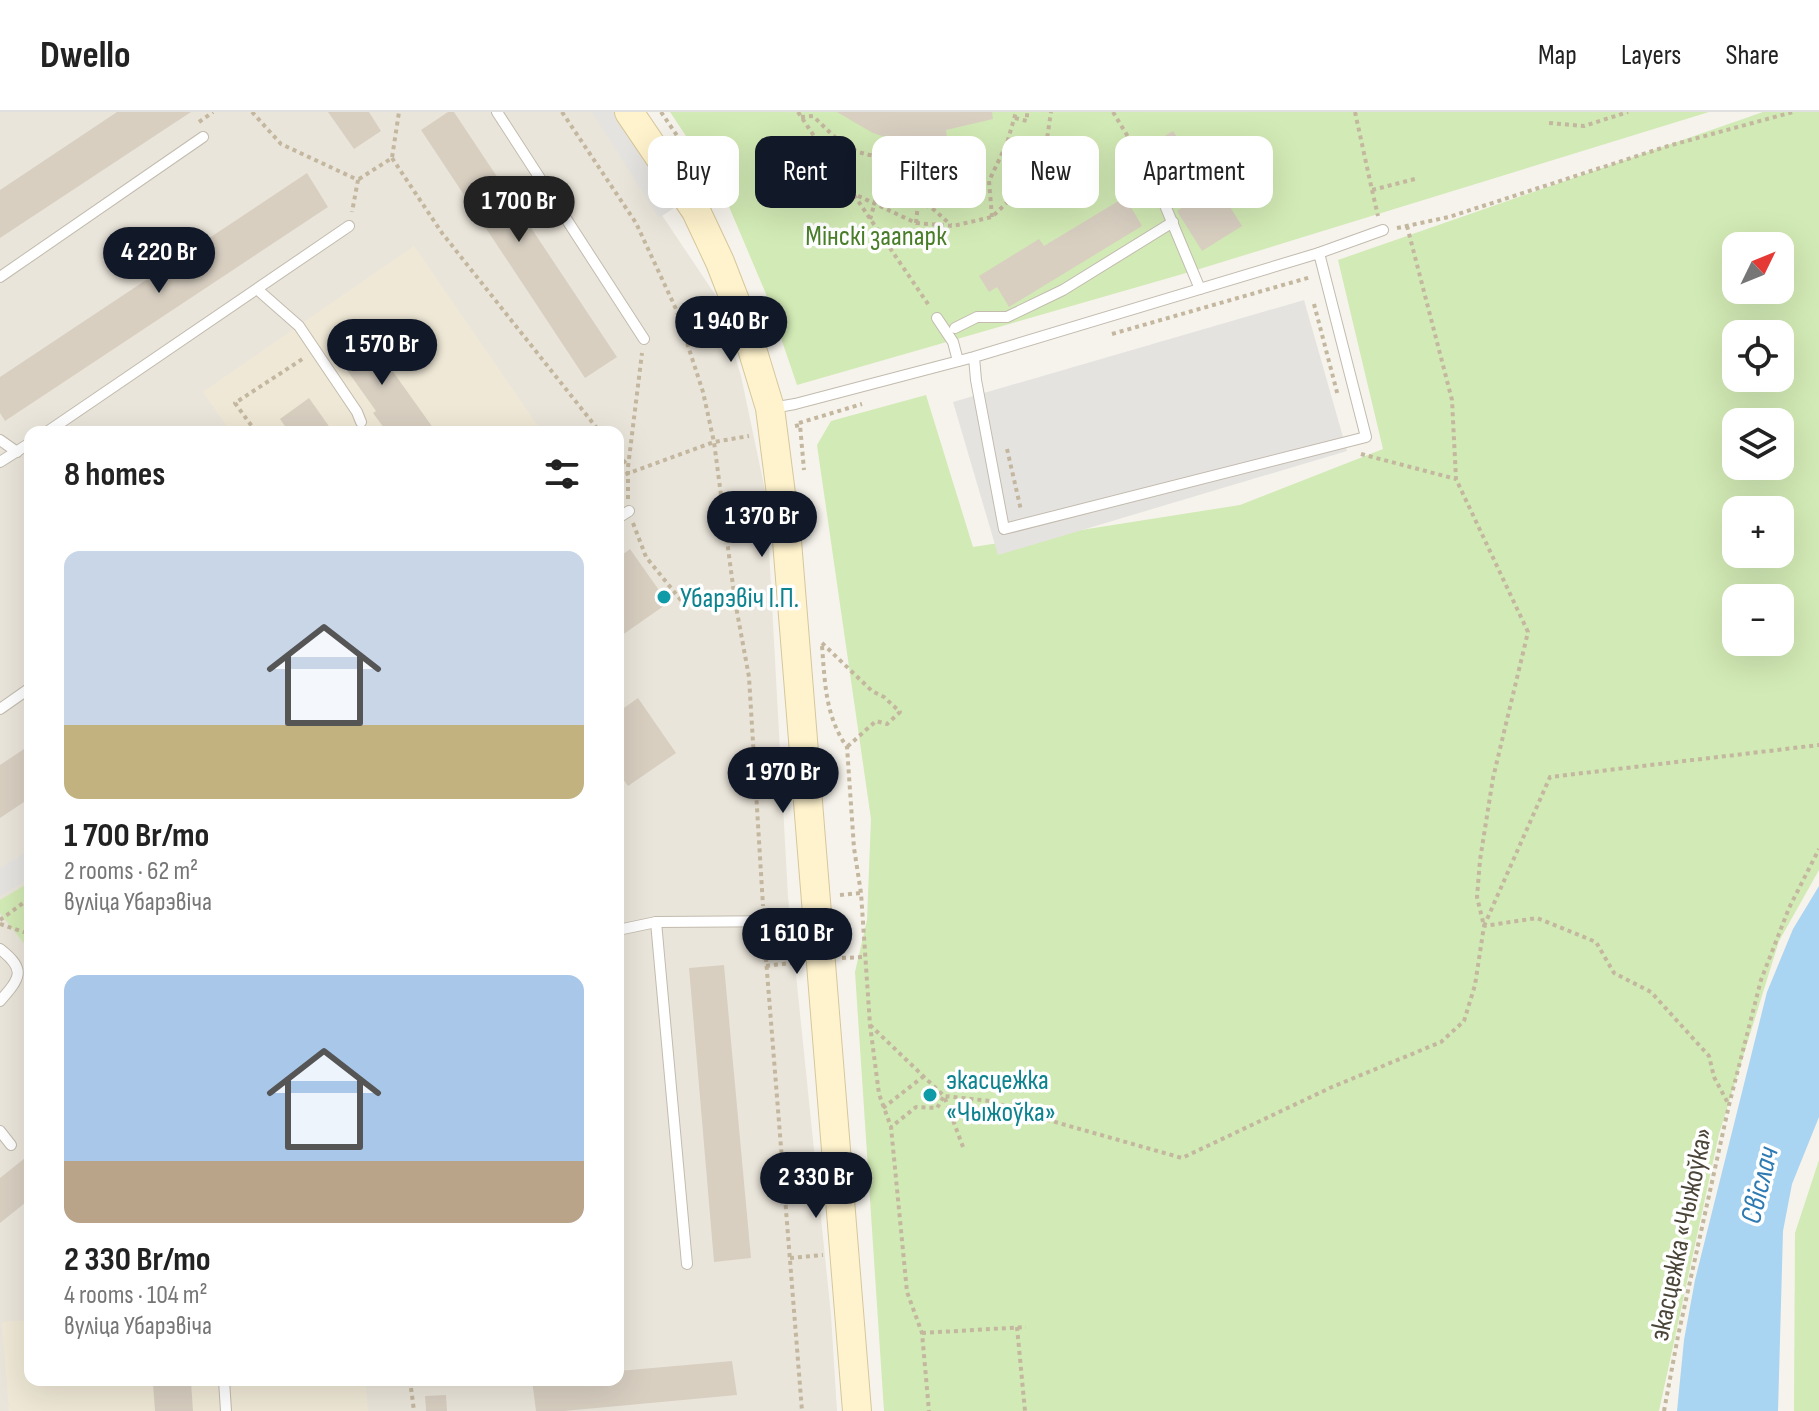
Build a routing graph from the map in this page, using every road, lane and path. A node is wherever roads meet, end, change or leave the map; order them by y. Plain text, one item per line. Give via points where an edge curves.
1 (252, 112) edge
2 (399, 112) edge
3 (497, 112) edge
4 (562, 112) edge
5 (629, 112) edge
6 (1027, 112) edge
7 (1051, 112) edge
8 (1113, 112) edge
9 (1355, 112) edge
10 (1628, 112) edge
11 (1793, 112) edge
12 (800, 114) edge
13 (1015, 115) edge
14 (1549, 123) dead end
15 (814, 136) edge
16 (834, 136) edge
17 (1128, 136) edge
18 (203, 137) dead end
19 (392, 158) junction
20 (1415, 179) dead end
21 (358, 180) junction
22 (1372, 190) junction
23 (856, 199) edge
24 (873, 208) edge
25 (883, 208) edge
26 (918, 208) edge
27 (932, 208) edge
28 (1167, 208) edge
29 (992, 217) junction
30 (870, 220) junction
31 (1173, 222) junction
32 (916, 223) junction
33 (349, 226) joint
34 (953, 226) junction
35 (1407, 226) junction
36 (1383, 230) junction
37 (1319, 253) junction
38 (0, 277) edge
39 (1200, 289) junction
40 (258, 290) junction
41 (937, 318) joint
42 (955, 328) dead end
43 (644, 339) joint
44 (315, 351) junction
45 (974, 357) junction
46 (958, 361) junction
47 (770, 408) junction
48 (800, 425) dead end
49 (56, 426) edge
50 (252, 426) edge
51 (362, 426) edge
52 (595, 426) edge
53 (753, 435) dead end
54 (0, 440) edge
55 (714, 442) junction
56 (24, 447) edge
57 (1347, 451) dead end
58 (17, 452) junction
59 (0, 462) edge
60 (624, 462) edge
61 (628, 467) junction
62 (805, 472) dead end
63 (627, 474) junction
64 (624, 475) edge
65 (1456, 479) junction
66 (629, 511) junction
67 (624, 514) edge
68 (735, 601) junction
69 (820, 630) dead end
70 (822, 643) junction
71 (24, 692) edge
72 (0, 709) edge
73 (1819, 745) edge
74 (847, 747) junction
75 (1819, 849) edge
76 (24, 903) edge
77 (763, 920) junction
78 (817, 921) junction
79 (0, 922) edge
80 (656, 922) junction
81 (1484, 926) junction
82 (624, 929) edge
83 (24, 932) edge
84 (0, 949) edge
85 (864, 957) junction
86 (839, 958) dead end
87 (806, 962) dead end
88 (766, 966) junction
89 (0, 1001) edge
90 (870, 1025) junction
91 (924, 1076) junction
92 (944, 1096) junction
93 (1729, 1105) junction
94 (883, 1108) junction
95 (891, 1127) junction
96 (0, 1131) edge
97 (11, 1145) dead end
98 (963, 1147) dead end
99 (814, 1256) dead end
100 (790, 1258) junction
101 (687, 1264) dead end
102 (1017, 1327) junction
103 (1026, 1327) dead end
104 (922, 1333) junction
105 (224, 1386) edge
106 (411, 1386) edge
107 (226, 1411) edge
108 (414, 1411) edge
109 (802, 1411) edge
110 (856, 1411) edge
111 (929, 1411) edge
112 (1025, 1411) edge
113 (1664, 1411) edge

1 - 21 path via 281,144
2 - 19 path
3 - 43 lane
4 - 55 path via 629,211 660,272 690,345
5 - 47 main road via 696,211 746,329
6 - 13 path via 1027,121
7 - 29 path via 1047,139 1025,185
8 - 17 path
9 - 22 path
10 - 14 path via 1584,126
11 - 35 path
12 - 15 path
12 - 16 path via 813,116
13 - 29 path via 989,181
18 - 38 lane
19 - 21 path
19 - 52 path via 442,233
20 - 22 path
21 - 33 path
22 - 36 path
23 - 30 path
24 - 30 path
25 - 32 path
26 - 32 path
27 - 34 path
28 - 31 lane
29 - 34 path
30 - 41 path
31 - 39 lane
31 - 42 lane via 1035,304 1007,317 977,317
32 - 34 path
33 - 40 lane
35 - 36 path
35 - 65 path via 1452,400
36 - 37 lane
37 - 39 lane
37 - 45 lane via 1366,437 1004,529
39 - 45 lane
40 - 44 lane via 299,326
40 - 49 lane
41 - 46 lane
43 - 61 path
44 - 50 path via 235,403
44 - 51 lane
45 - 46 lane
46 - 47 lane
47 - 78 main road via 788,556
48 - 62 path
53 - 55 path
54 - 58 lane
55 - 63 path
55 - 68 path
56 - 58 lane
57 - 65 path
58 - 59 lane
60 - 61 path
61 - 63 path
63 - 64 path
63 - 66 path
65 - 81 path via 1528,632 1482,846 1477,897
66 - 67 lane
66 - 68 path via 646,557 684,604
68 - 77 path via 749,677
69 - 70 path
70 - 74 path via 826,700
70 - 74 path via 900,712 887,724 876,721
71 - 72 lane
73 - 81 path via 1550,777
74 - 85 path
75 - 93 path via 1761,980
76 - 79 path
77 - 78 lane
77 - 80 lane
77 - 88 path
78 - 110 main road
79 - 83 path
80 - 82 lane
80 - 101 lane
81 - 92 path via 1464,1021 1441,1042 1182,1158 990,1101
81 - 93 path, экасцежка «Чыжоўка» via 1537,918 1596,942 1614,973 1651,992 1709,1056
84 - 89 lane via 19,972
85 - 86 path
85 - 90 path
87 - 88 path
88 - 100 path
90 - 91 path
90 - 94 path
91 - 92 path
91 - 94 path
92 - 95 path via 937,1108 916,1107
92 - 98 path
93 - 113 path, экасцежка «Чыжоўка»
94 - 95 path
95 - 104 path via 907,1292
96 - 97 lane
99 - 100 path
100 - 109 path
102 - 103 path
102 - 104 path
102 - 112 path
104 - 111 path
105 - 107 lane
106 - 108 path

